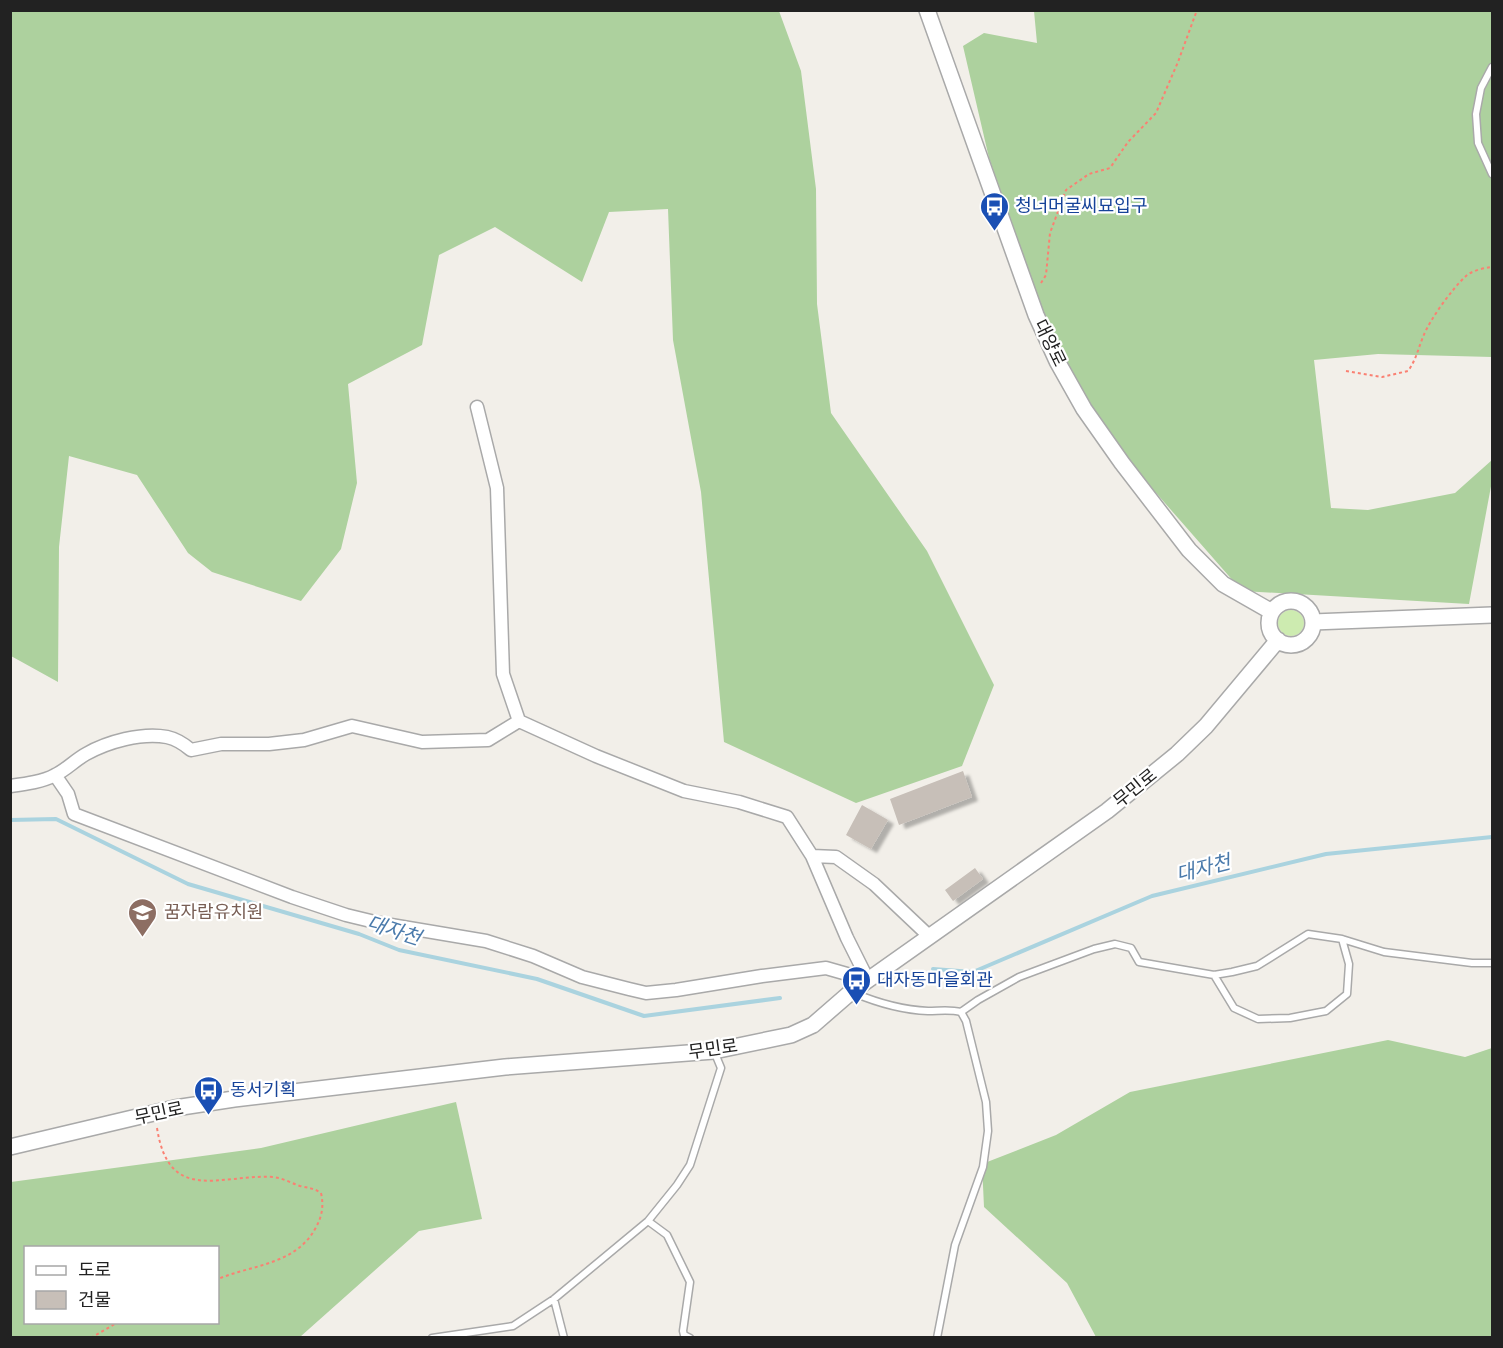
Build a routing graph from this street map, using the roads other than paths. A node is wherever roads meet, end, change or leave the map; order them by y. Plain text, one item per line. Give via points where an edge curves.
1 (927, 10) edge
2 (1492, 67) edge
3 (1492, 174) edge
4 (477, 406) dead end
5 (1272, 612) junction
6 (1492, 615) edge
7 (1313, 622) junction
8 (1278, 640) junction
9 (519, 721) junction
10 (55, 775) junction
11 (10, 786) edge
12 (812, 856) junction
13 (929, 936) junction
14 (1342, 939) junction
15 (1492, 963) edge
16 (1214, 975) junction
17 (868, 980) junction
18 (851, 992) junction
19 (961, 1012) junction
20 (714, 1051) junction
21 (10, 1148) edge
22 (648, 1221) junction
23 (554, 1299) junction
24 (456, 1336) edge
25 (432, 1338) edge
26 (564, 1338) edge
27 (690, 1338) edge
28 (937, 1338) edge

1 - 5 street, 대양로 via 1030,300 1084,409 1189,550 1223,584
2 - 3 lane via 1481,88 1476,114 1478,142
4 - 9 street via 497,488 503,674
5 - 7 street via 1282,603 1296,602 1307,608
5 - 8 street via 1269,626
6 - 7 street
7 - 8 street via 1304,642 1289,645
8 - 13 street, 무민로 via 1206,726 1177,754 1107,811
9 - 10 street via 488,740 422,742 352,726 304,740 221,744 191,750 166,737 143,736 107,744
9 - 12 street via 684,791 787,817
10 - 11 street
10 - 17 street via 75,814 292,897 379,923 486,941 582,977 628,989 646,993 676,990 826,968
12 - 13 street via 836,857 874,884
12 - 17 street
13 - 17 street, 무민로
14 - 15 lane via 1384,952
14 - 16 lane via 1308,934 1257,966
14 - 16 lane via 1349,964 1347,994 1326,1011 1258,1019 1234,1008
16 - 19 lane via 1139,962 1131,948 1115,944 1019,977
17 - 18 street, 무민로
18 - 19 lane via 903,1009
18 - 20 street, 무민로 via 813,1024 791,1035
19 - 28 lane via 986,1102 988,1131 982,1167 955,1245
20 - 21 street, 무민로 via 505,1067 234,1099 154,1113
20 - 22 lane via 721,1068 690,1165
22 - 23 lane
22 - 27 lane via 667,1236 690,1282 683,1331
23 - 24 lane via 513,1326
23 - 26 lane
24 - 25 lane

